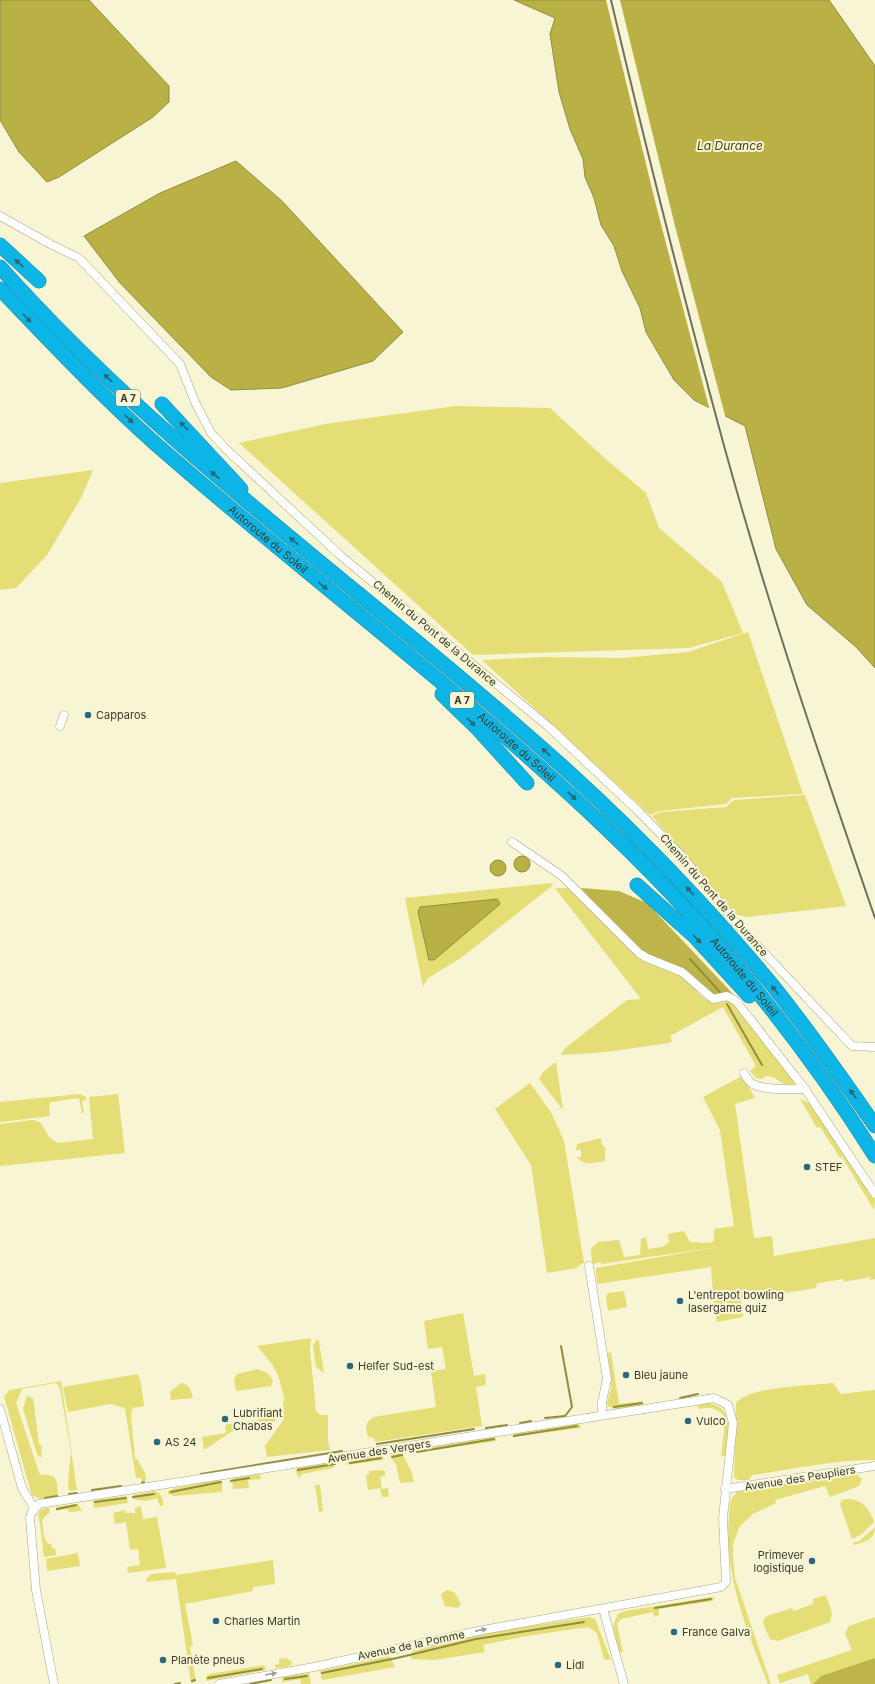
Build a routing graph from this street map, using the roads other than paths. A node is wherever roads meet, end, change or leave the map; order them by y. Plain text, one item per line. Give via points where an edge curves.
1 (0, 216) edge
2 (0, 245) edge
3 (0, 267) edge
4 (39, 281) dead end
5 (0, 290) edge
6 (162, 404) dead end
7 (266, 518) junction
8 (373, 626) junction
9 (64, 715) dead end
10 (60, 726) dead end
11 (527, 783) dead end
12 (512, 842) dead end
13 (637, 885) dead end
14 (875, 1047) edge
15 (744, 1073) dead end
16 (805, 1089) junction
17 (851, 1118) junction
18 (875, 1126) edge
19 (875, 1156) edge
20 (875, 1194) edge
21 (589, 1266) dead end
22 (724, 1402) joint
23 (0, 1409) edge
24 (602, 1415) junction
25 (875, 1466) edge
26 (725, 1489) junction
27 (34, 1508) junction
28 (603, 1609) junction
29 (54, 1684) edge
30 (220, 1684) edge
31 (624, 1684) edge

1 - 14 street, Chemin du Pont de la Durance via 79,258 180,364 211,433 228,451 341,556 550,728 680,854 737,924 852,1046
4 -> 2 highway
7 -> 3 highway, Autoroute du Soleil / A 7 via 132,402
5 -> 8 highway, Autoroute du Soleil / A 7 via 78,370 170,457
7 -> 6 highway via 222,466
18 -> 7 highway, Autoroute du Soleil / A 7 via 822,1050 774,988 701,903 657,857 574,777 502,713
8 -> 11 highway via 476,727
8 -> 17 highway, Autoroute du Soleil / A 7 via 489,722 643,865 732,961 798,1044
9 - 10 street
12 - 16 street via 562,876 639,953 682,972 713,999 732,997
13 -> 17 highway via 696,937 747,994 831,1098
15 - 16 street via 751,1083 758,1085
16 - 20 street
17 - 19 highway, Autoroute du Soleil / A 7
21 - 24 street via 607,1379
22 - 24 street, Avenue des Vergers via 714,1398
22 - 26 street, Avenue de la Pomme via 728,1405 732,1423
23 - 27 street via 22,1488
24 - 27 street, Avenue des Vergers via 40,1504
25 - 26 street, Avenue des Peupliers
26 - 28 street, Avenue de la Pomme via 723,1518 726,1582 721,1587
27 - 29 street via 30,1518 36,1590
30 -> 28 street, Avenue de la Pomme via 314,1667 483,1630
28 - 31 street

